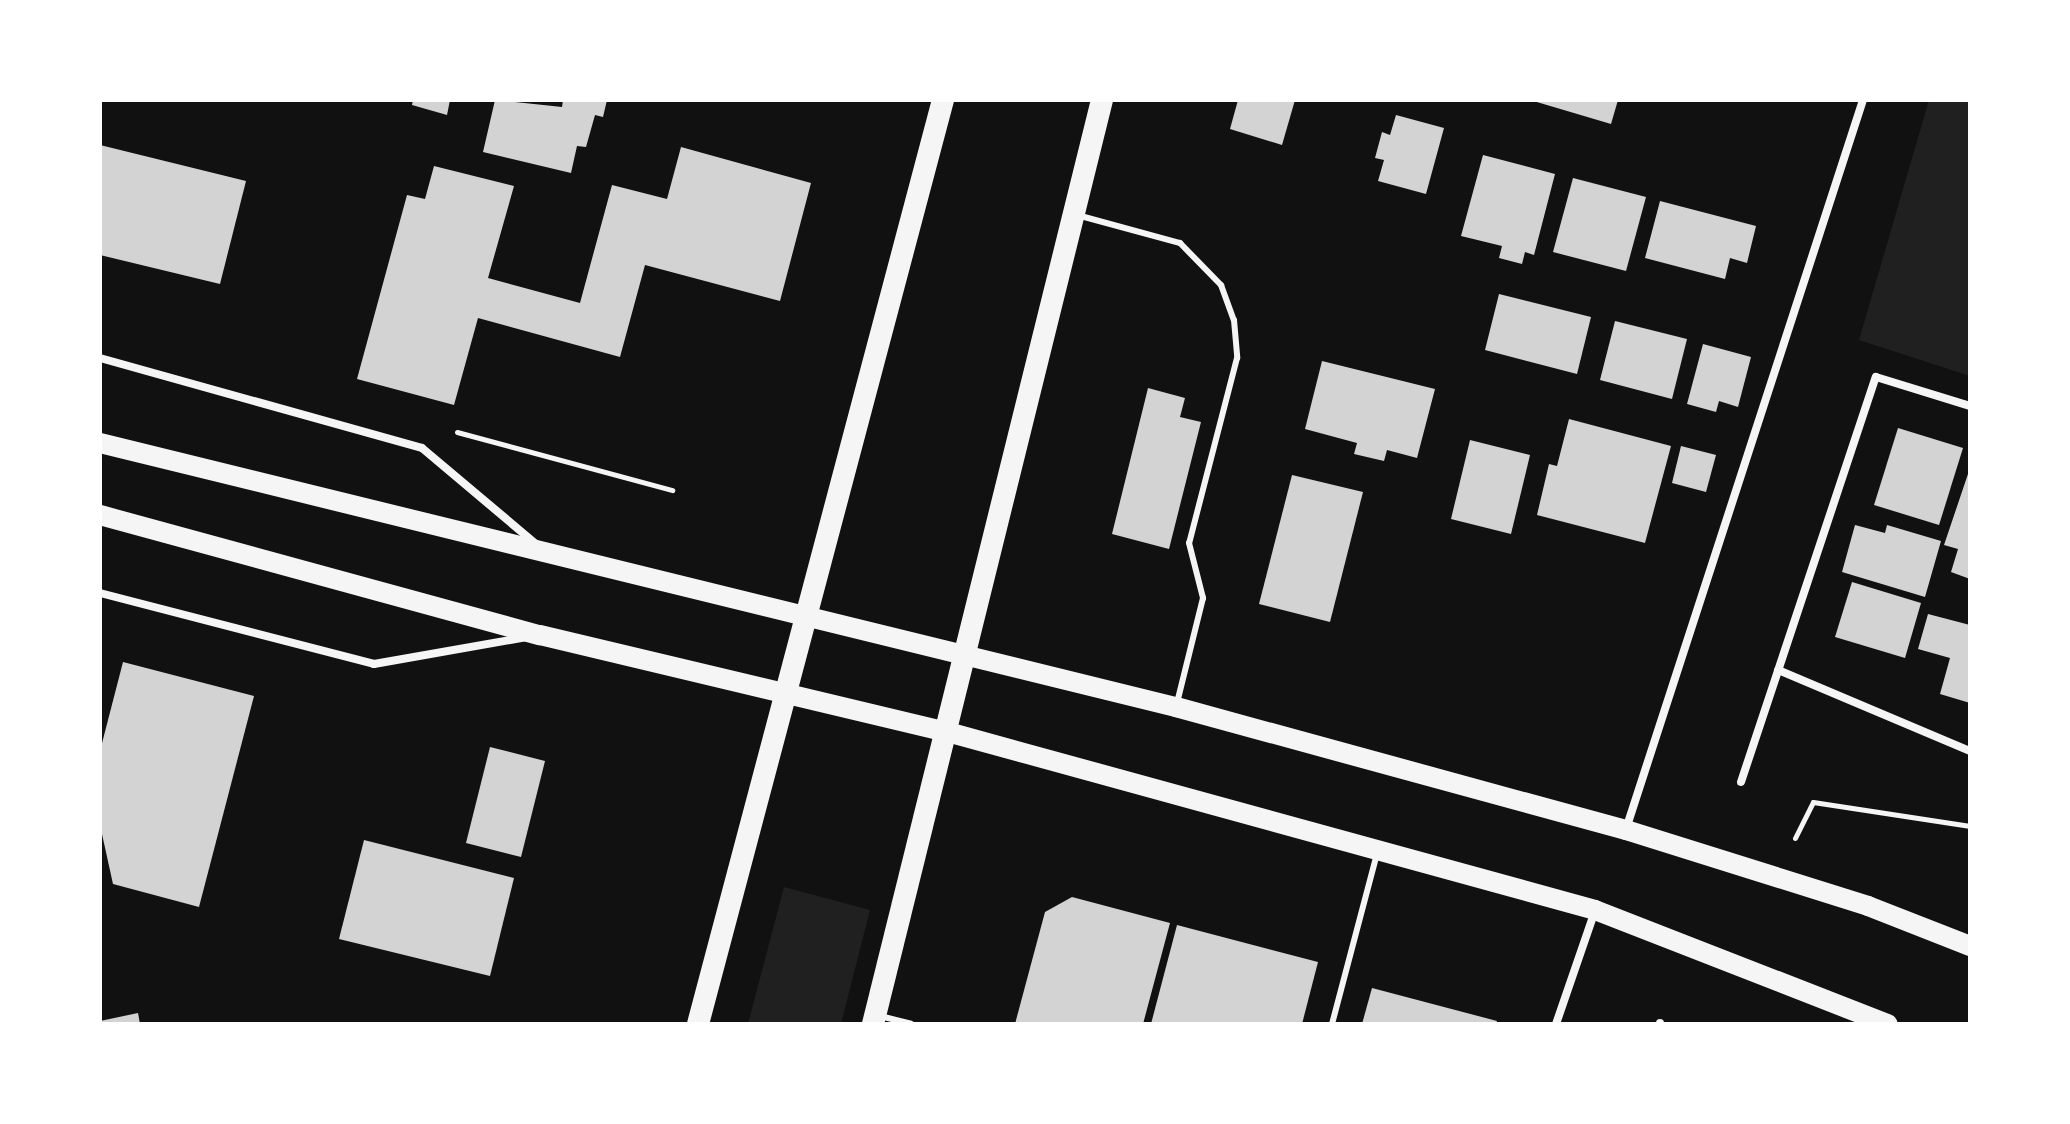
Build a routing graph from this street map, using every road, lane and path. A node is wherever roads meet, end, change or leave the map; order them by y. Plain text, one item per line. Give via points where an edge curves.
1 (943, 100) edge
2 (1102, 100) edge
3 (1863, 100) edge
4 (1075, 215) junction
5 (100, 358) edge
6 (1970, 406) edge
7 (100, 443) edge
8 (100, 515) edge
9 (552, 558) junction
10 (100, 593) edge
11 (803, 616) junction
12 (540, 635) junction
13 (964, 652) junction
14 (1778, 670) junction
15 (787, 690) junction
16 (1176, 707) junction
17 (944, 731) junction
18 (1970, 751) edge
19 (1741, 782) dead end
20 (1970, 826) edge
21 (1626, 830) junction
22 (1795, 838) dead end
23 (1378, 851) junction
24 (1595, 910) junction
25 (1970, 946) edge
26 (874, 1019) edge
27 (698, 1024) edge
28 (911, 1024) edge
29 (1332, 1024) edge
30 (1556, 1024) edge
31 (1888, 1024) edge

1 - 11 highway
2 - 4 highway
3 - 21 street
4 - 13 highway
4 - 16 lane via 1180,243 1221,285 1234,320 1237,358 1189,543 1203,598
5 - 9 street via 422,448
6 - 14 street via 1876,377
7 - 9 main road
8 - 12 main road
9 - 11 main road
10 - 12 street via 374,664
11 - 13 main road
11 - 15 highway
12 - 15 main road
13 - 16 main road
13 - 17 highway
14 - 18 street
14 - 19 street
15 - 17 main road
15 - 27 highway
16 - 21 main road
17 - 23 main road
17 - 26 highway
20 - 22 path via 1813,802
21 - 25 main road via 1868,906
23 - 24 main road
23 - 29 lane
24 - 30 street
24 - 31 main road
26 - 28 lane

